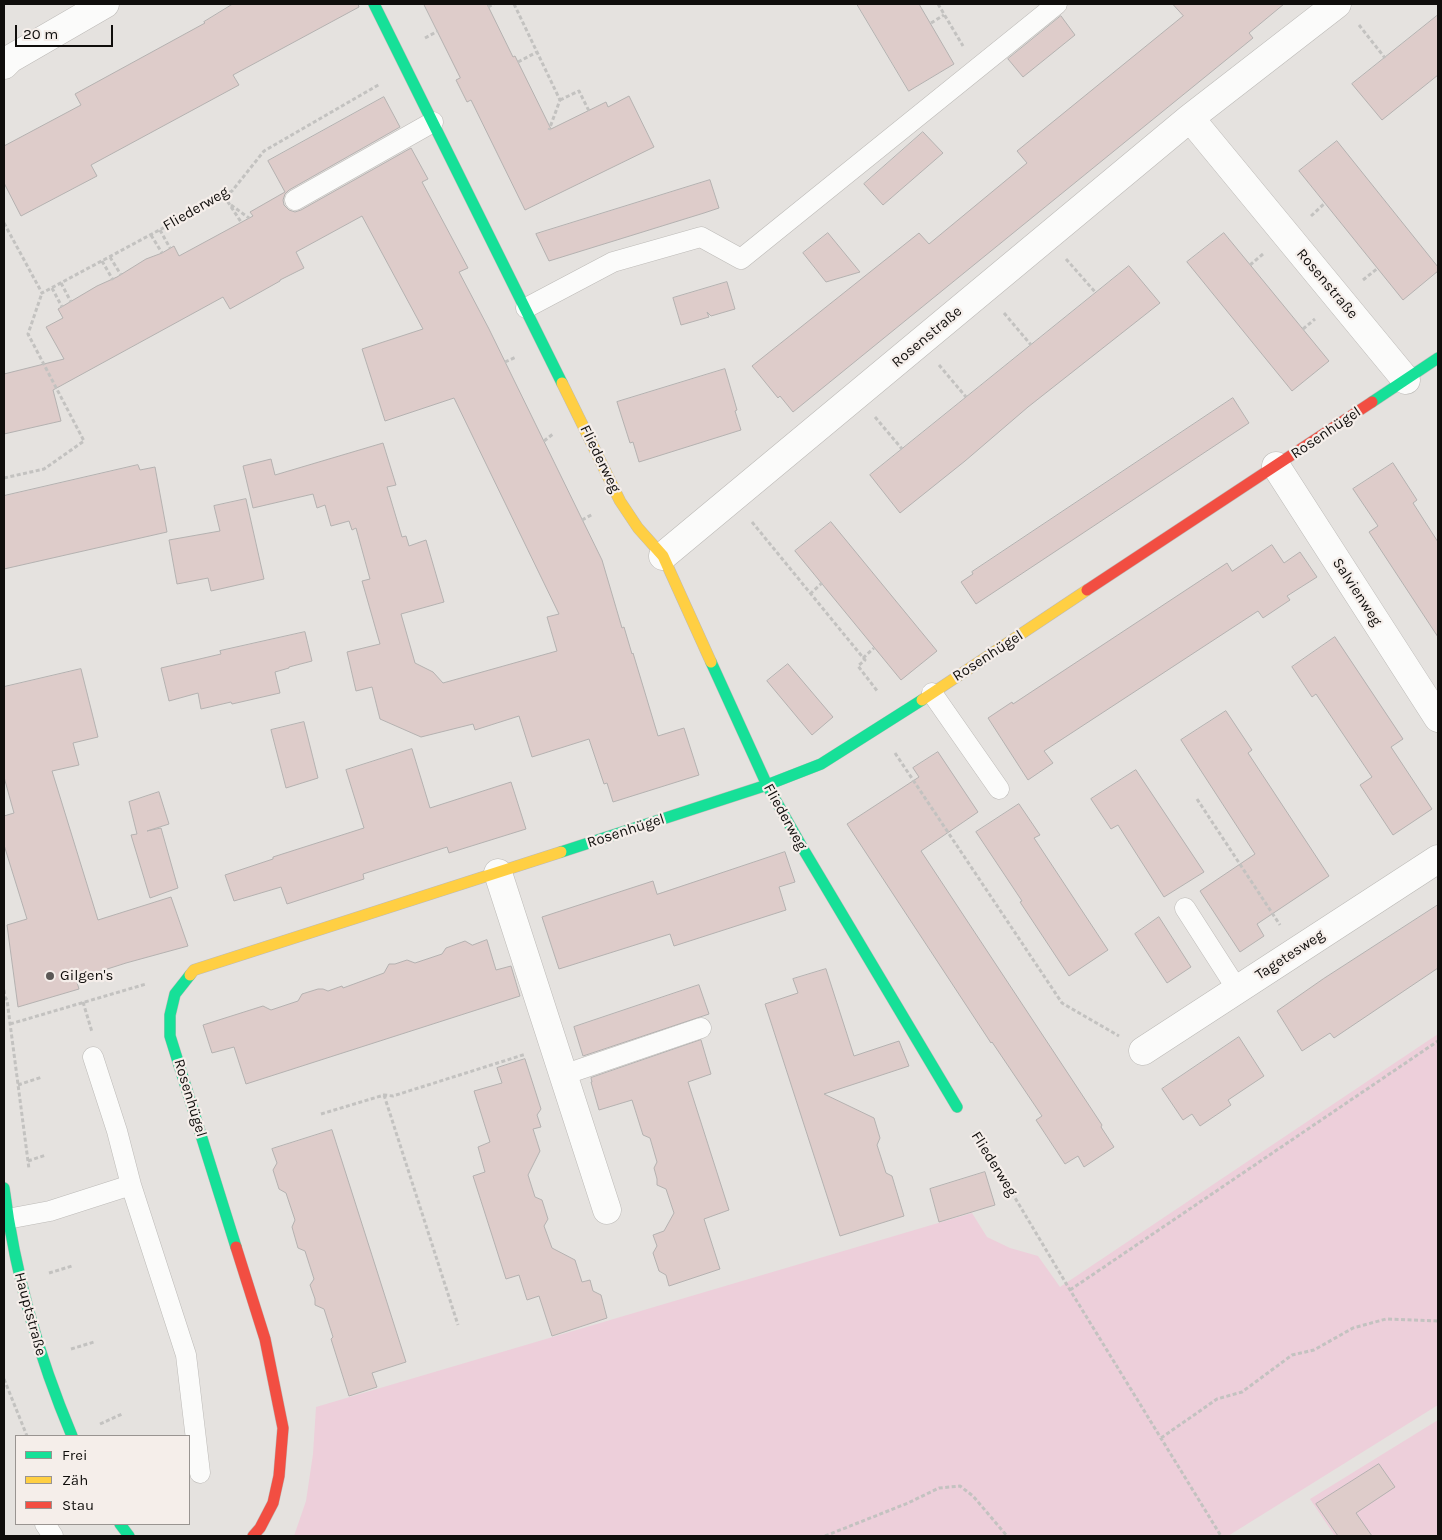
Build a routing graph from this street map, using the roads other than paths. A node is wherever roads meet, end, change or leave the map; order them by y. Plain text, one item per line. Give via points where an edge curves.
1 (105, 4) edge
2 (374, 4) edge
3 (1057, 4) edge
4 (1346, 12) edge
5 (4, 64) edge
6 (1190, 118) junction
7 (433, 122) junction
8 (295, 200) dead end
9 (526, 308) junction
10 (1438, 358) edge
11 (1406, 380) junction
12 (1276, 466) junction
13 (663, 556) junction
14 (932, 693) junction
15 (1438, 718) edge
16 (767, 785) junction
17 (999, 788) dead end
18 (1438, 859) edge
19 (498, 873) junction
20 (1185, 908) dead end
21 (1237, 989) junction
22 (701, 1028) dead end
23 (1143, 1050) road end
24 (93, 1057) dead end
25 (563, 1075) junction
26 (957, 1107) road end
27 (131, 1185) junction
28 (4, 1188) edge
29 (608, 1210) dead end
30 (7, 1219) junction
31 (72, 1435) edge
32 (200, 1473) dead end
33 (46, 1525) edge
34 (121, 1525) edge
35 (53, 1536) edge
36 (129, 1536) edge
37 (254, 1536) edge

1 - 5 street
2 - 7 street, Fliederweg
3 - 9 lane via 741,260 701,237 613,262
4 - 6 street, Rosenstraße
6 - 11 street, Rosenstraße
6 - 13 street, Rosenstraße
7 - 8 lane
7 - 9 street, Fliederweg
9 - 13 street, Fliederweg via 620,501
10 - 11 street, Rosenhügel
11 - 12 street, Rosenhügel
12 - 14 street, Rosenhügel
12 - 15 street, Salvienweg
13 - 16 street, Fliederweg
14 - 16 street, Rosenhügel via 822,764
14 - 17 lane
16 - 19 street, Rosenhügel
16 - 26 street, Fliederweg
18 - 21 street, Tagetesweg
19 - 25 street
19 - 37 street, Rosenhügel via 194,970 175,994 170,1036 265,1339 283,1428 273,1503
20 - 21 lane
21 - 23 street, Tagetesweg
22 - 25 lane
24 - 27 lane
25 - 29 street
27 - 30 lane via 50,1211
27 - 32 lane via 186,1355
28 - 30 street, Hauptstraße
30 - 31 street, Hauptstraße via 37,1346
33 - 35 lane
34 - 36 street

